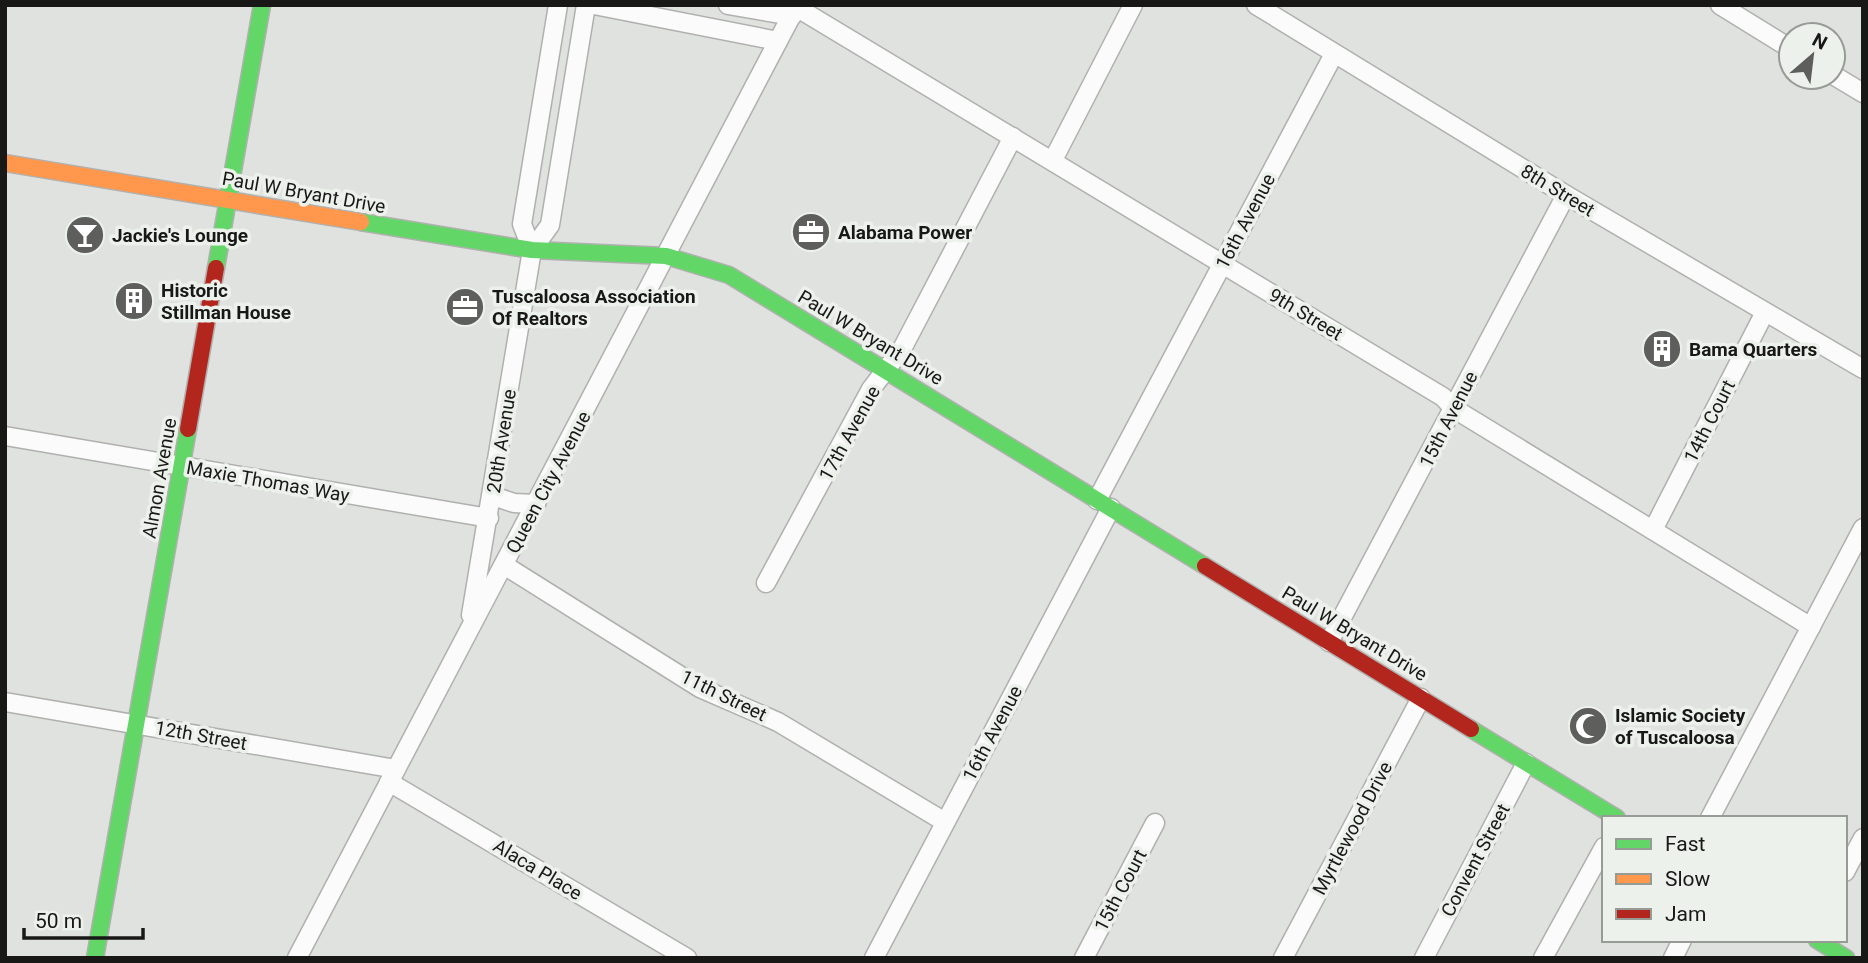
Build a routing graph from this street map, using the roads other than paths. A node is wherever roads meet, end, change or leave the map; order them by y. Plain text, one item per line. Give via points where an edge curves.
1 (262, 5) edge
2 (558, 5) edge
3 (586, 5) edge
4 (594, 5) edge
5 (728, 5) edge
6 (1133, 5) edge
7 (1256, 5) edge
8 (1720, 5) edge
9 (795, 9) edge
10 (1777, 40) edge
11 (778, 41) junction
12 (1334, 54) junction
13 (1847, 83) edge
14 (1863, 93) edge
15 (1013, 136) junction
16 (1053, 160) junction
17 (5, 163) edge
18 (1566, 195) junction
19 (228, 201) junction
20 (532, 250) junction
21 (666, 256) junction
22 (1223, 263) junction
23 (1765, 312) junction
24 (1863, 369) edge
25 (886, 371) junction
26 (1453, 408) junction
27 (5, 436) edge
28 (183, 466) junction
29 (493, 496) junction
30 (536, 504) junction
31 (1104, 504) junction
32 (489, 518) junction
33 (1863, 528) edge
34 (1653, 530) junction
35 (504, 565) junction
36 (766, 583) dead end
37 (1811, 627) junction
38 (468, 632) junction
39 (1329, 642) junction
40 (1421, 698) junction
41 (5, 702) edge
42 (136, 724) junction
43 (1526, 762) junction
44 (393, 775) junction
45 (1614, 816) edge
46 (1711, 816) edge
47 (945, 822) junction
48 (1156, 823) dead end
49 (1863, 838) edge
50 (1602, 851) edge
51 (1847, 868) edge
52 (1681, 942) edge
53 (1820, 942) edge
54 (95, 958) edge
55 (297, 958) edge
56 (687, 958) edge
57 (874, 958) edge
58 (1084, 958) edge
59 (1283, 958) edge
60 (1424, 958) edge
61 (1543, 958) edge
62 (1673, 958) edge
63 (1846, 958) edge

1 - 19 street, Almon Avenue
2 - 20 street, 20th Avenue via 522,224
3 - 20 street, 20th Avenue via 550,225
4 - 11 street
5 - 9 street, 9th Street
6 - 16 street
7 - 12 street, 8th Street
8 - 10 street
9 - 11 street, Queen City Avenue
9 - 15 street, 9th Street
11 - 21 street, Queen City Avenue
12 - 18 street, 8th Street
12 - 22 street, 16th Avenue
13 - 14 street
15 - 16 street, 9th Street
15 - 25 street, 17th Avenue via 902,349
16 - 22 street, 9th Street
17 - 19 street, Paul W Bryant Drive
18 - 23 street, 8th Street
18 - 26 street, 15th Avenue
19 - 20 street, Paul W Bryant Drive
19 - 28 street, Almon Avenue
20 - 21 street, Paul W Bryant Drive
20 - 29 street, 20th Avenue
21 - 25 street, Paul W Bryant Drive via 729,275
21 - 30 street, Queen City Avenue
22 - 26 street, 9th Street via 1443,397
22 - 31 street, 16th Avenue
23 - 24 street, 8th Street
23 - 34 street, 14th Court
25 - 31 street, Paul W Bryant Drive
25 - 36 street, 17th Avenue via 871,389
26 - 34 street, 9th Street
26 - 39 street, 15th Avenue
27 - 28 street, Maxie Thomas Way
28 - 32 street, Maxie Thomas Way
28 - 42 street, Almon Avenue
29 - 30 street
29 - 32 street, 20th Avenue
30 - 35 street, Queen City Avenue
31 - 39 street, Paul W Bryant Drive
31 - 47 street, 16th Avenue
32 - 38 street, 20th Avenue
33 - 37 street
34 - 37 street, 9th Street
35 - 38 street, Queen City Avenue
35 - 47 street, 11th Street via 700,688 778,722
37 - 46 street
38 - 44 street, Queen City Avenue
39 - 40 street, Paul W Bryant Drive
40 - 43 street, Paul W Bryant Drive
40 - 59 street, Myrtlewood Drive
41 - 42 street, 12th Street
42 - 44 street, 12th Street
42 - 54 street, Almon Avenue
43 - 45 street, Paul W Bryant Drive
43 - 60 street, Convent Street
44 - 55 street, Queen City Avenue
44 - 56 street, Alaca Place
47 - 57 street, 16th Avenue
48 - 58 street, 15th Court
49 - 51 street
50 - 61 street
52 - 62 street
53 - 63 street

